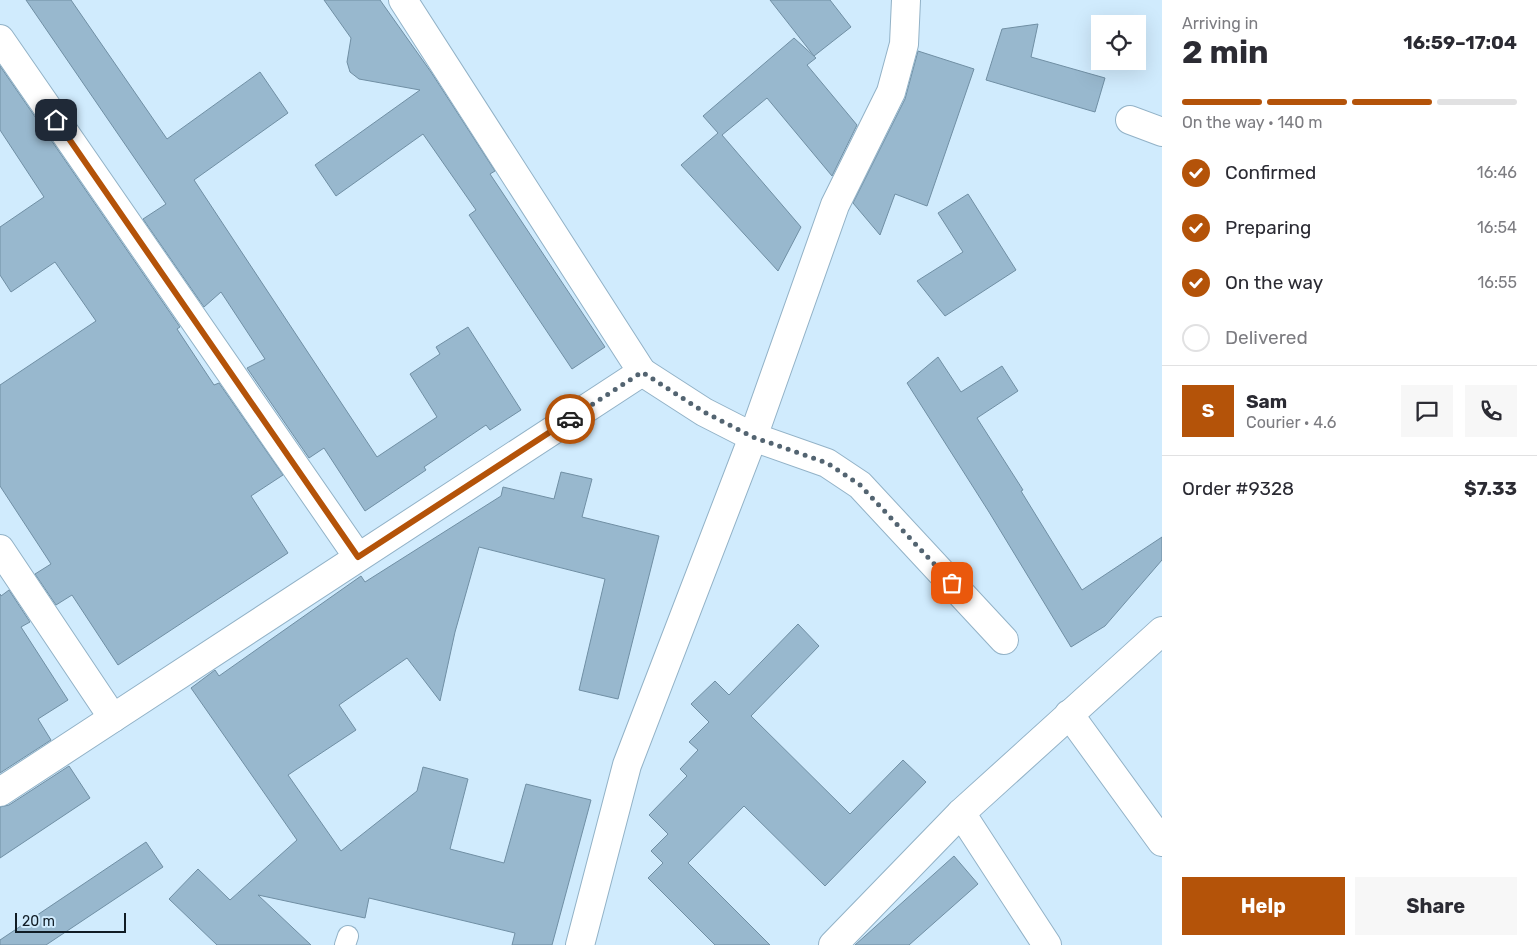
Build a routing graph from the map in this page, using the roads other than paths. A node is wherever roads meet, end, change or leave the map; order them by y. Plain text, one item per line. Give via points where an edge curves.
1 (403, 0) edge
2 (906, 0) edge
3 (0, 39) edge
4 (1130, 120) dead end
5 (1162, 132) edge
6 (642, 372) junction
7 (753, 437) junction
8 (0, 549) edge
9 (358, 557) junction
10 (1162, 631) edge
11 (1004, 640) dead end
12 (1069, 714) junction
13 (113, 718) junction
14 (0, 792) edge
15 (961, 813) junction
16 (1162, 842) edge
17 (580, 945) edge
18 (833, 945) edge
19 (1047, 945) edge

1 - 6 street
2 - 7 street via 904,44 891,92 835,205
3 - 9 street
4 - 5 street
6 - 7 street via 704,412
6 - 9 street
7 - 11 street via 827,463 860,485
7 - 17 street via 627,765
8 - 13 street
9 - 13 street
10 - 12 street
12 - 15 street
12 - 16 street
13 - 14 street
15 - 18 street
15 - 19 street

